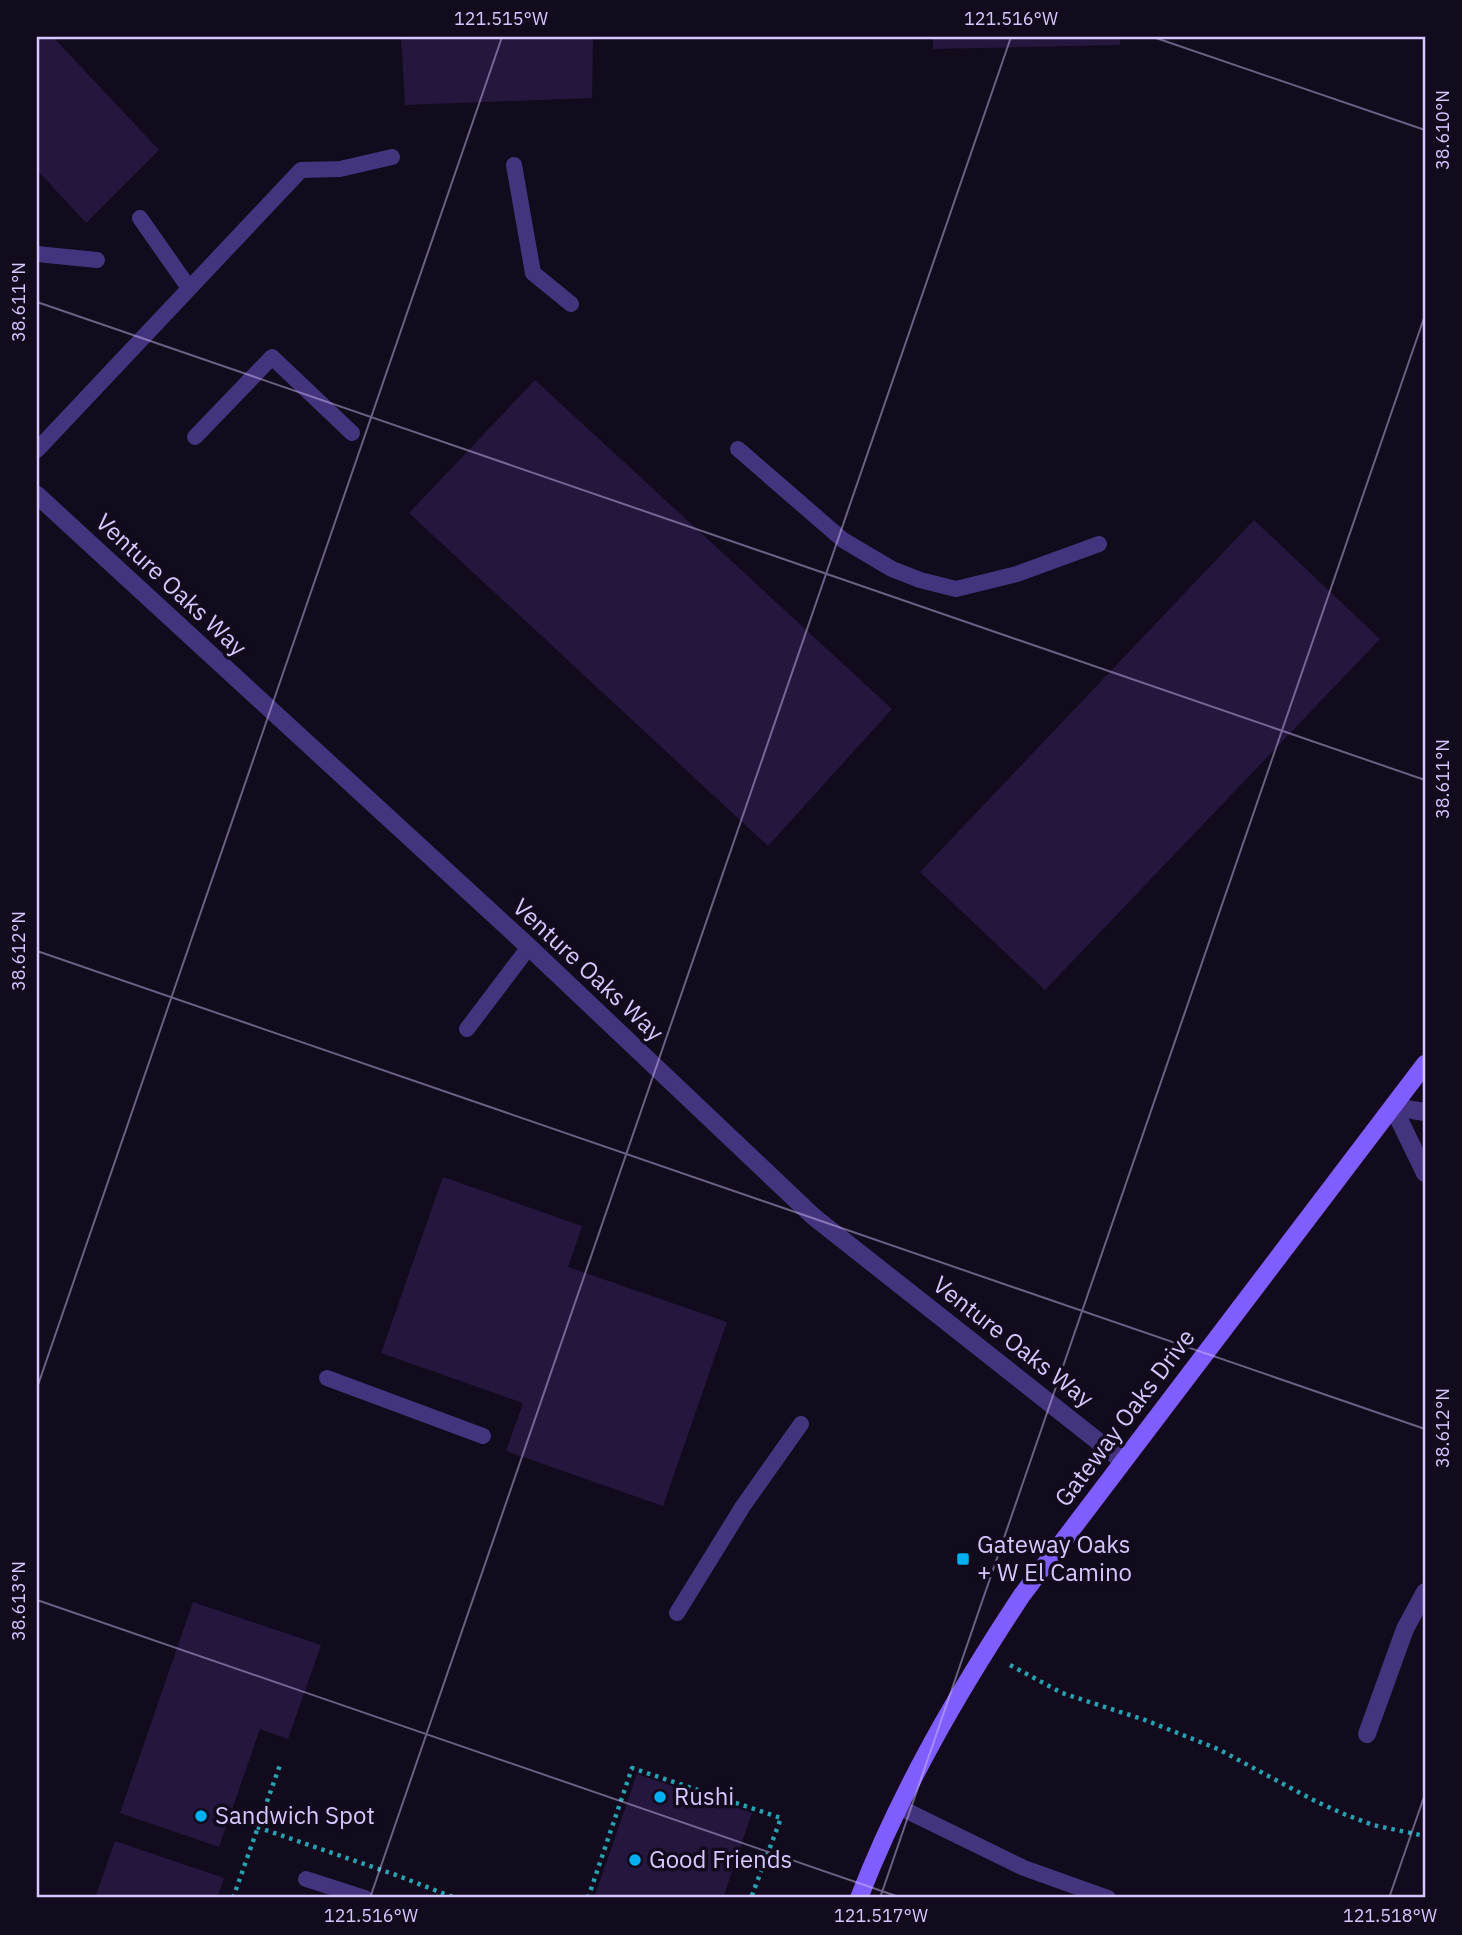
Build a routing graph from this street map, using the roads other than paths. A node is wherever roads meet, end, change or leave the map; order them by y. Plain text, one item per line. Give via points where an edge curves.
1 (393, 156) dead end
2 (514, 165) dead end
3 (140, 218) dead end
4 (37, 254) edge
5 (97, 260) dead end
6 (189, 288) junction
7 (571, 304) dead end
8 (352, 433) dead end
9 (195, 437) dead end
10 (738, 449) dead end
11 (37, 450) edge
12 (37, 495) edge
13 (1099, 544) dead end
14 (529, 947) junction
15 (467, 1030) dead end
16 (1425, 1064) edge
17 (1393, 1107) junction
18 (1425, 1112) edge
19 (1425, 1173) edge
20 (327, 1378) dead end
21 (801, 1424) dead end
22 (483, 1436) dead end
23 (1123, 1461) junction
24 (1425, 1592) edge
25 (677, 1614) dead end
26 (1367, 1734) dead end
27 (899, 1807) junction
28 (306, 1879) dead end
29 (365, 1898) edge
30 (859, 1898) edge
31 (1108, 1898) edge

1 - 6 lane via 340,169 301,170
2 - 7 lane via 533,273
3 - 6 lane
4 - 5 lane
6 - 11 lane
8 - 9 lane via 272,357
10 - 13 lane via 843,540 920,580 956,589 1017,574
12 - 14 street, Venture Oaks Way
14 - 15 lane
14 - 23 street, Venture Oaks Way via 814,1217
16 - 17 street, Gateway Oaks Drive
17 - 18 street
17 - 19 street
17 - 23 street, Gateway Oaks Drive
20 - 22 lane
21 - 25 lane via 743,1506
23 - 27 street, Gateway Oaks Drive via 1021,1595 918,1766
24 - 26 street via 1405,1629
27 - 30 street, Gateway Oaks Drive
27 - 31 lane via 1024,1868
28 - 29 lane

